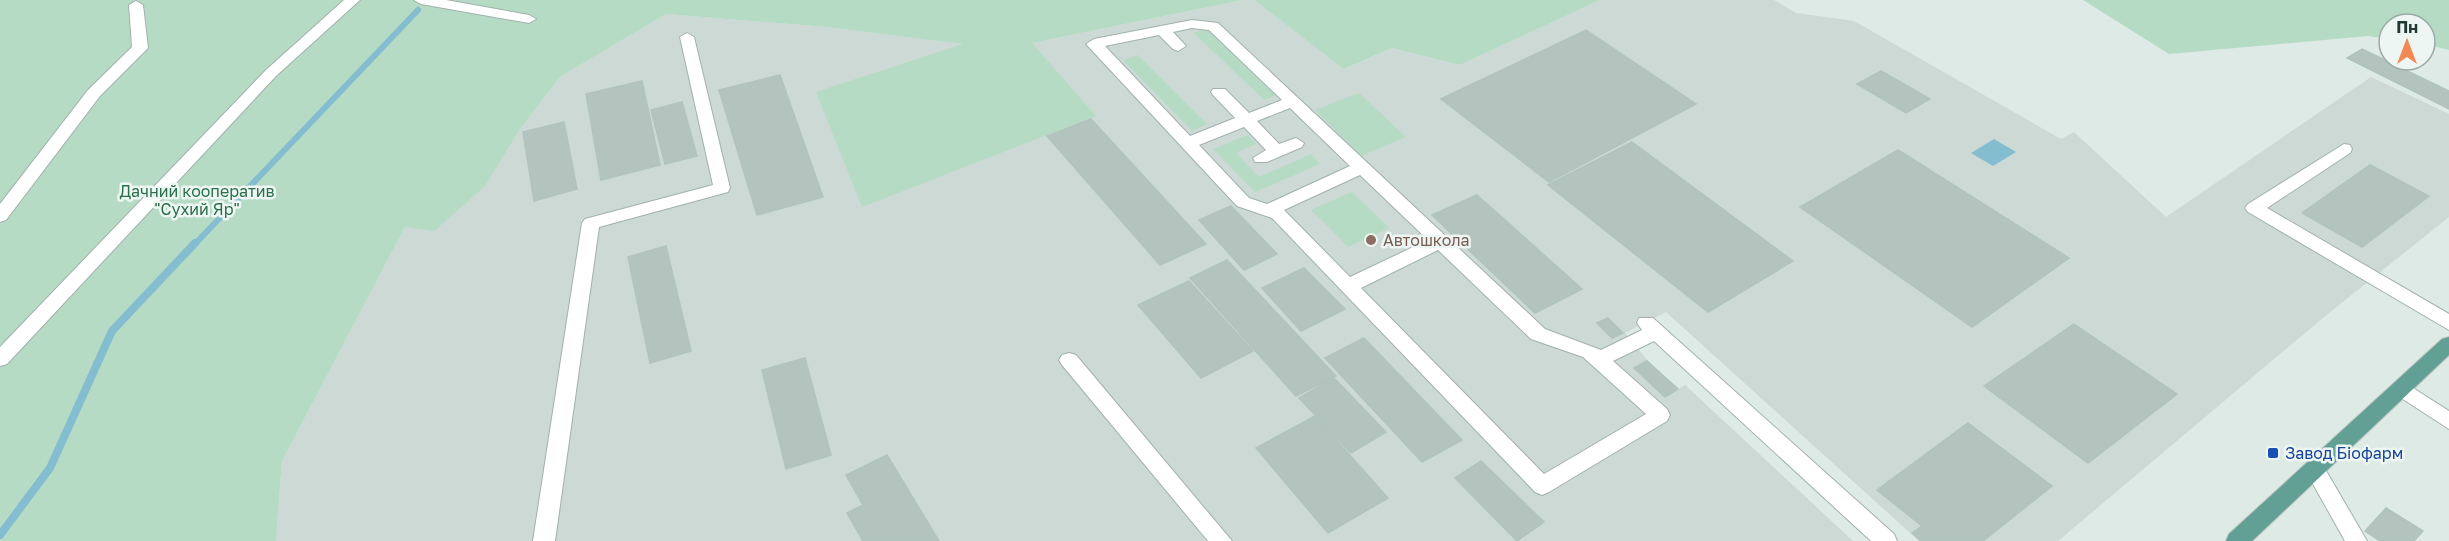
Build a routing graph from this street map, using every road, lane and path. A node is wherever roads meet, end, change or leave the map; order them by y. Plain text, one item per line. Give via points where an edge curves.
1 (353, 0) edge
2 (421, 0) edge
3 (136, 5) dead end
4 (529, 19) dead end
5 (1162, 30) junction
6 (687, 37) dead end
7 (1178, 46) dead end
8 (1219, 92) dead end
9 (1293, 101) junction
10 (1247, 120) junction
11 (1188, 143) junction
12 (1296, 143) dead end
13 (2344, 149) dead end
14 (1277, 151) junction
15 (1261, 158) dead end
16 (1362, 167) junction
17 (1267, 211) junction
18 (0, 216) edge
19 (1440, 242) junction
20 (1348, 286) junction
21 (2449, 323) edge
22 (2449, 344) edge
23 (0, 359) edge
24 (1069, 360) dead end
25 (1598, 360) junction
26 (2402, 389) junction
27 (2449, 421) edge
28 (2314, 468) junction
29 (544, 541) edge
30 (1221, 541) edge
31 (1886, 541) edge
32 (2237, 541) edge
33 (2356, 541) edge

1 - 23 street via 271,73
2 - 4 street
3 - 18 street via 140,48 94,93
5 - 7 street
5 - 9 street via 1192,24 1213,26
5 - 11 street via 1094,44
6 - 29 street via 722,188 591,223
8 - 10 street
9 - 10 street
9 - 16 street
10 - 11 street
10 - 14 street
11 - 17 street via 1243,202
12 - 14 street
13 - 21 street via 2254,208
14 - 15 street
16 - 17 street
16 - 19 street
17 - 20 street via 1278,214
19 - 20 street
19 - 25 street via 1538,334 1590,352
20 - 25 street via 1542,486 1660,415
22 - 26 main road
24 - 30 street
25 - 31 street via 1651,327
26 - 27 street
26 - 28 main road
28 - 32 main road
28 - 33 street

